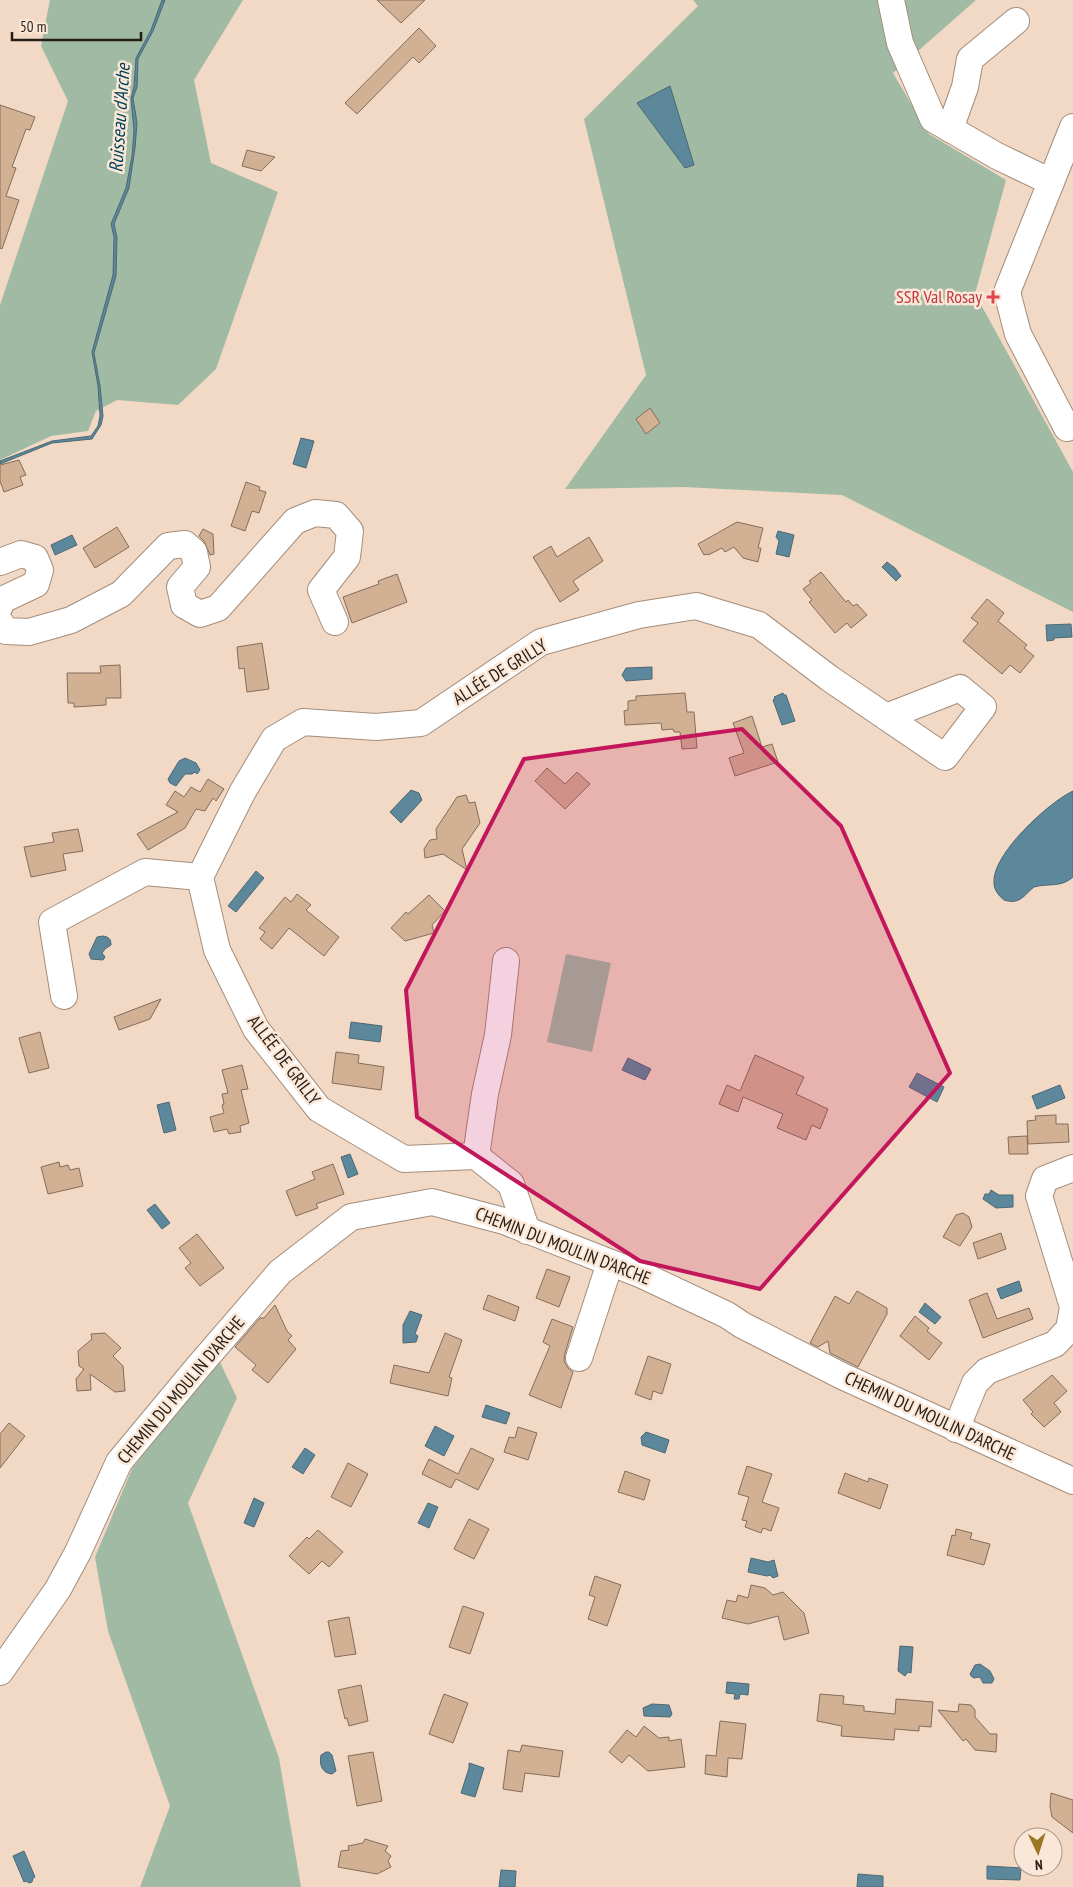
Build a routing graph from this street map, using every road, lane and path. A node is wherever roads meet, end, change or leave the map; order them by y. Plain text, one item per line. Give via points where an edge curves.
1 (891, 0) edge
2 (1016, 21) dead end
3 (1073, 127) edge
4 (950, 129) junction
5 (1051, 182) junction
6 (1071, 427) edge
7 (0, 562) edge
8 (0, 606) edge
9 (0, 622) edge
10 (335, 622) dead end
11 (886, 717) dead end
12 (200, 877) junction
13 (506, 961) dead end
14 (64, 996) dead end
15 (476, 1156) junction
16 (1073, 1168) edge
17 (527, 1231) junction
18 (610, 1263) junction
19 (579, 1358) dead end
20 (956, 1429) junction
21 (1073, 1481) edge
22 (0, 1672) edge

1 - 4 street via 900,43 933,119
2 - 4 street via 970,59 966,87
3 - 5 street
4 - 5 street
5 - 6 street via 1007,292 1018,334
7 - 8 street via 22,554 34,558 40,570 36,584 2,600
9 - 10 street via 6,631 28,632 71,620 121,594 168,546 185,544 194,552 197,566 180,586 184,605 200,614 218,608 295,521 315,513 336,515 350,531 347,557 321,590
11 - 12 street, ALLÉE DE GRILLY via 759,625 696,606 639,615 541,642 421,723 376,727 303,722 274,739 243,791
12 - 14 street via 146,872 52,922
12 - 15 street, ALLÉE DE GRILLY via 217,950 256,1029 319,1109 404,1158
13 - 15 street via 498,1035
15 - 17 street via 511,1184
16 - 20 street via 1045,1179 1039,1196 1073,1307 1069,1328 1055,1344 988,1371 975,1384
17 - 18 street, CHEMIN DU MOULIN D'ARCHE
17 - 22 street, CHEMIN DU MOULIN D'ARCHE via 486,1215 432,1202 351,1217 280,1272 119,1462 58,1589
18 - 19 street
18 - 20 street, CHEMIN DU MOULIN D'ARCHE via 680,1292 842,1376
20 - 21 street, CHEMIN DU MOULIN D'ARCHE

